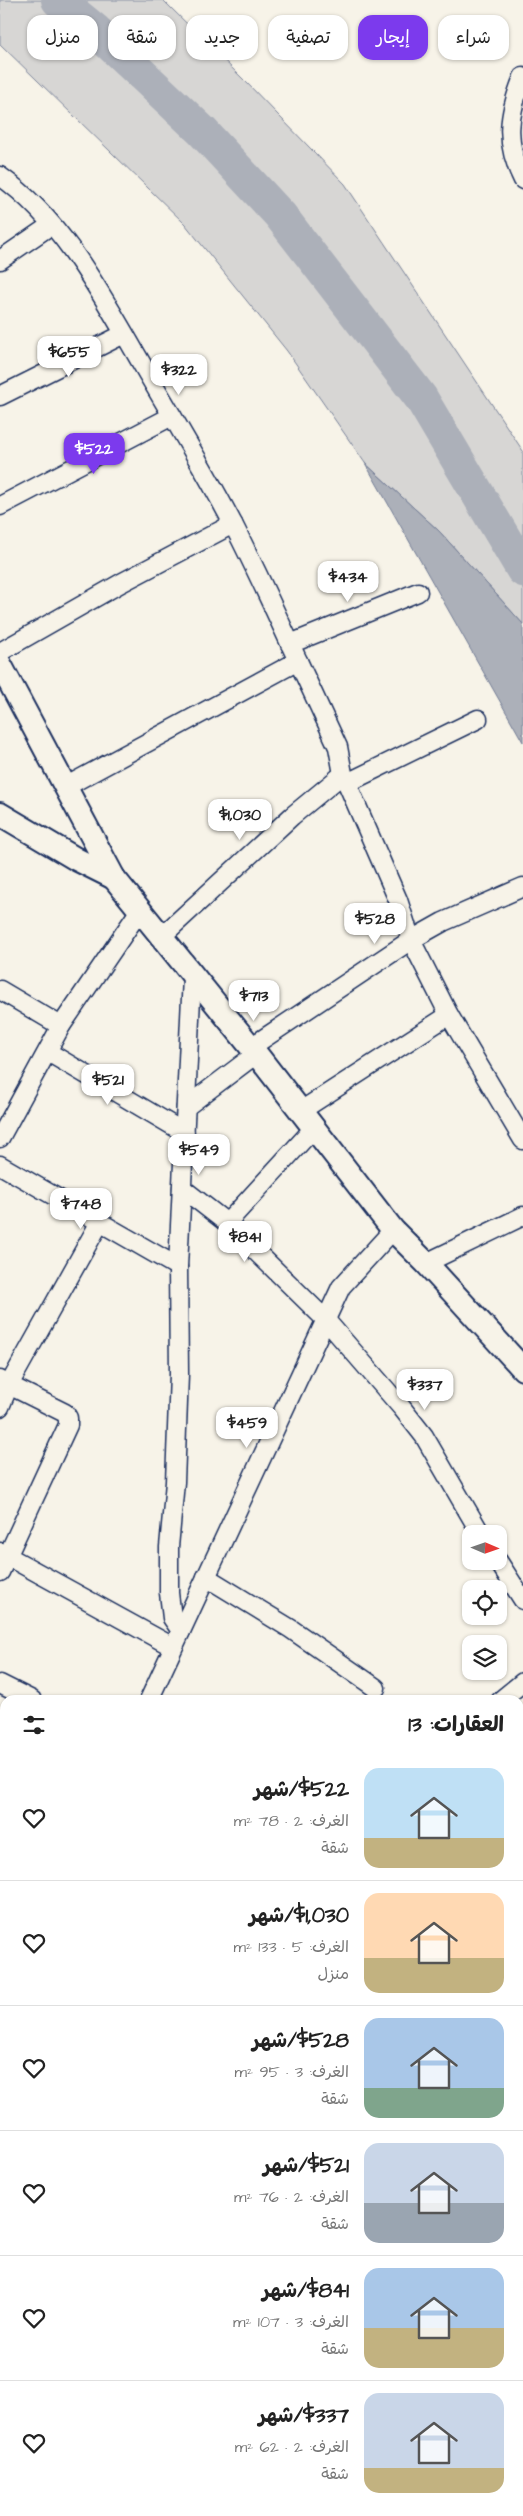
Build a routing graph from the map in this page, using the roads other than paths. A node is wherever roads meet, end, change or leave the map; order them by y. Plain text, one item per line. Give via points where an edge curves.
1 (523, 77) edge
2 (0, 176) edge
3 (523, 180) edge
4 (52, 225) junction
5 (0, 260) edge
6 (124, 334) junction
7 (0, 396) edge
8 (172, 416) junction
9 (0, 506) edge
10 (233, 524) junction
11 (418, 592) dead end
12 (290, 644) junction
13 (0, 652) edge
14 (298, 661) junction
15 (0, 664) edge
16 (478, 719) dead end
17 (345, 779) junction
18 (65, 787) junction
19 (0, 814) edge
20 (114, 878) junction
21 (523, 887) edge
22 (140, 910) junction
23 (161, 937) junction
24 (411, 940) junction
25 (192, 977) junction
26 (0, 990) edge
27 (449, 1015) junction
28 (61, 1026) junction
29 (254, 1051) junction
30 (48, 1052) junction
31 (186, 1107) junction
32 (299, 1112) junction
33 (313, 1129) junction
34 (185, 1133) junction
35 (0, 1138) edge
36 (523, 1140) edge
37 (0, 1165) edge
38 (182, 1188) junction
39 (523, 1216) edge
40 (100, 1222) junction
41 (227, 1223) junction
42 (393, 1230) junction
43 (426, 1262) junction
44 (178, 1267) junction
45 (325, 1319) junction
46 (523, 1369) edge
47 (5, 1383) edge
48 (0, 1407) edge
49 (476, 1525) edge
50 (2, 1560) edge
51 (504, 1570) edge
52 (206, 1577) junction
53 (523, 1600) edge
54 (181, 1631) junction
55 (174, 1648) junction
56 (523, 1682) edge
57 (0, 1684) edge
58 (376, 1688) dead end
59 (22, 1695) edge
60 (151, 1695) edge
61 (507, 1695) edge

1 - 3 street via 512,104 509,139
2 - 4 street
4 - 5 street
4 - 6 street
6 - 7 street
6 - 8 street
8 - 9 street
8 - 10 street
10 - 12 street
10 - 13 street
11 - 12 street
12 - 14 street
14 - 17 street via 338,747
14 - 18 street
15 - 18 street
16 - 17 street
17 - 23 street via 292,816
17 - 24 street via 391,883
18 - 20 street
19 - 20 street
20 - 22 street
21 - 24 street via 443,922
22 - 23 street
22 - 28 street
23 - 25 street
24 - 27 street
24 - 29 street
25 - 29 street
25 - 31 street
26 - 28 street
27 - 32 street
27 - 36 street
28 - 30 street
29 - 31 street
29 - 32 street
30 - 34 street
30 - 35 street
31 - 34 street
32 - 33 street
33 - 41 street
33 - 42 street
34 - 38 street
37 - 40 street
38 - 41 street
38 - 44 street
39 - 43 street
40 - 44 street
40 - 47 street
41 - 45 street
42 - 43 street
42 - 45 street via 341,1287
43 - 46 street
44 - 54 street via 179,1374 169,1584 172,1618
45 - 49 street via 424,1436
45 - 52 street
47 - 48 street
47 - 50 street via 65,1413 68,1424
50 - 55 street
51 - 53 street
52 - 54 street
52 - 58 street via 291,1629
54 - 55 street
55 - 60 street
56 - 61 street
57 - 59 street

